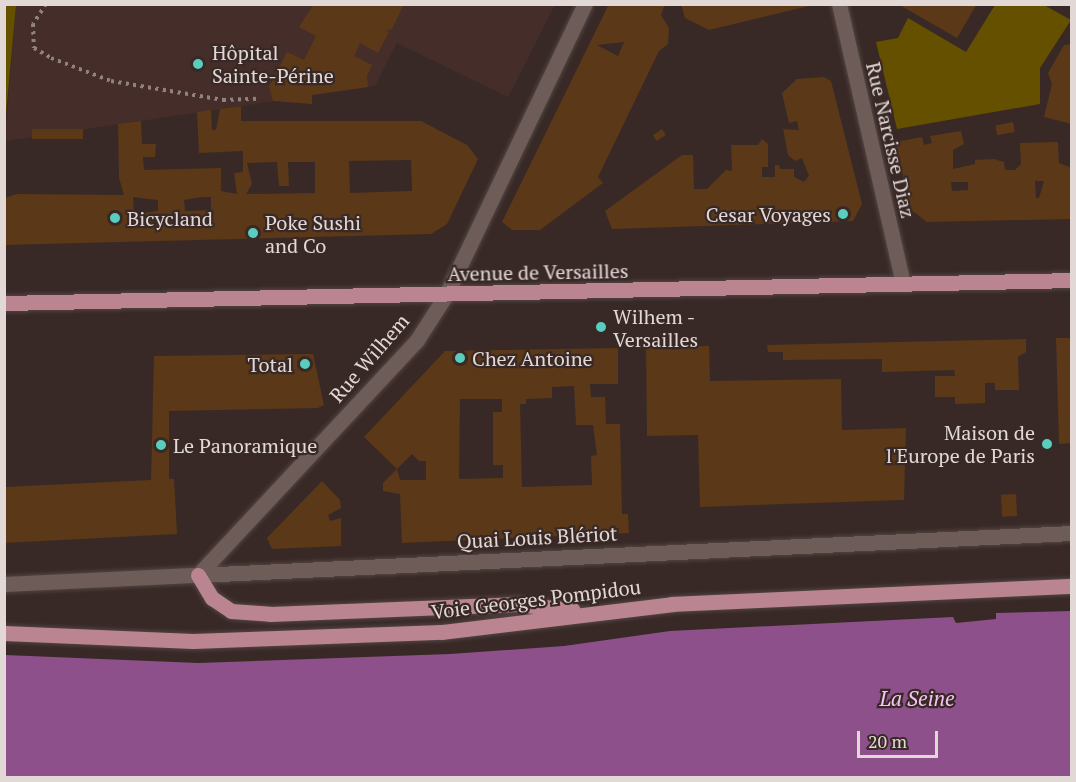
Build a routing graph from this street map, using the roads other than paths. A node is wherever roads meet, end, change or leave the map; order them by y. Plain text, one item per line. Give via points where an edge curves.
1 (585, 4) edge
2 (839, 4) edge
3 (1071, 280) edge
4 (903, 284) junction
5 (446, 295) junction
6 (4, 303) edge
7 (1071, 533) edge
8 (198, 575) junction
9 (4, 584) edge
10 (1071, 586) edge
11 (603, 613) junction
12 (4, 633) edge

1 - 5 street, Rue Wilhem
2 - 4 street, Rue Narcisse Diaz
3 - 4 main road, Avenue de Versailles
4 - 5 main road, Avenue de Versailles
5 - 6 main road, Avenue de Versailles
5 - 8 street, Rue Wilhem via 417,340
7 - 8 street, Quai Louis Blériot
8 - 9 street, Quai Louis Blériot
8 - 11 main road via 212,598 231,611 270,614 516,604
10 - 11 main road, Voie Georges Pompidou via 672,604
11 - 12 main road, Voie Georges Pompidou via 442,632 217,641

